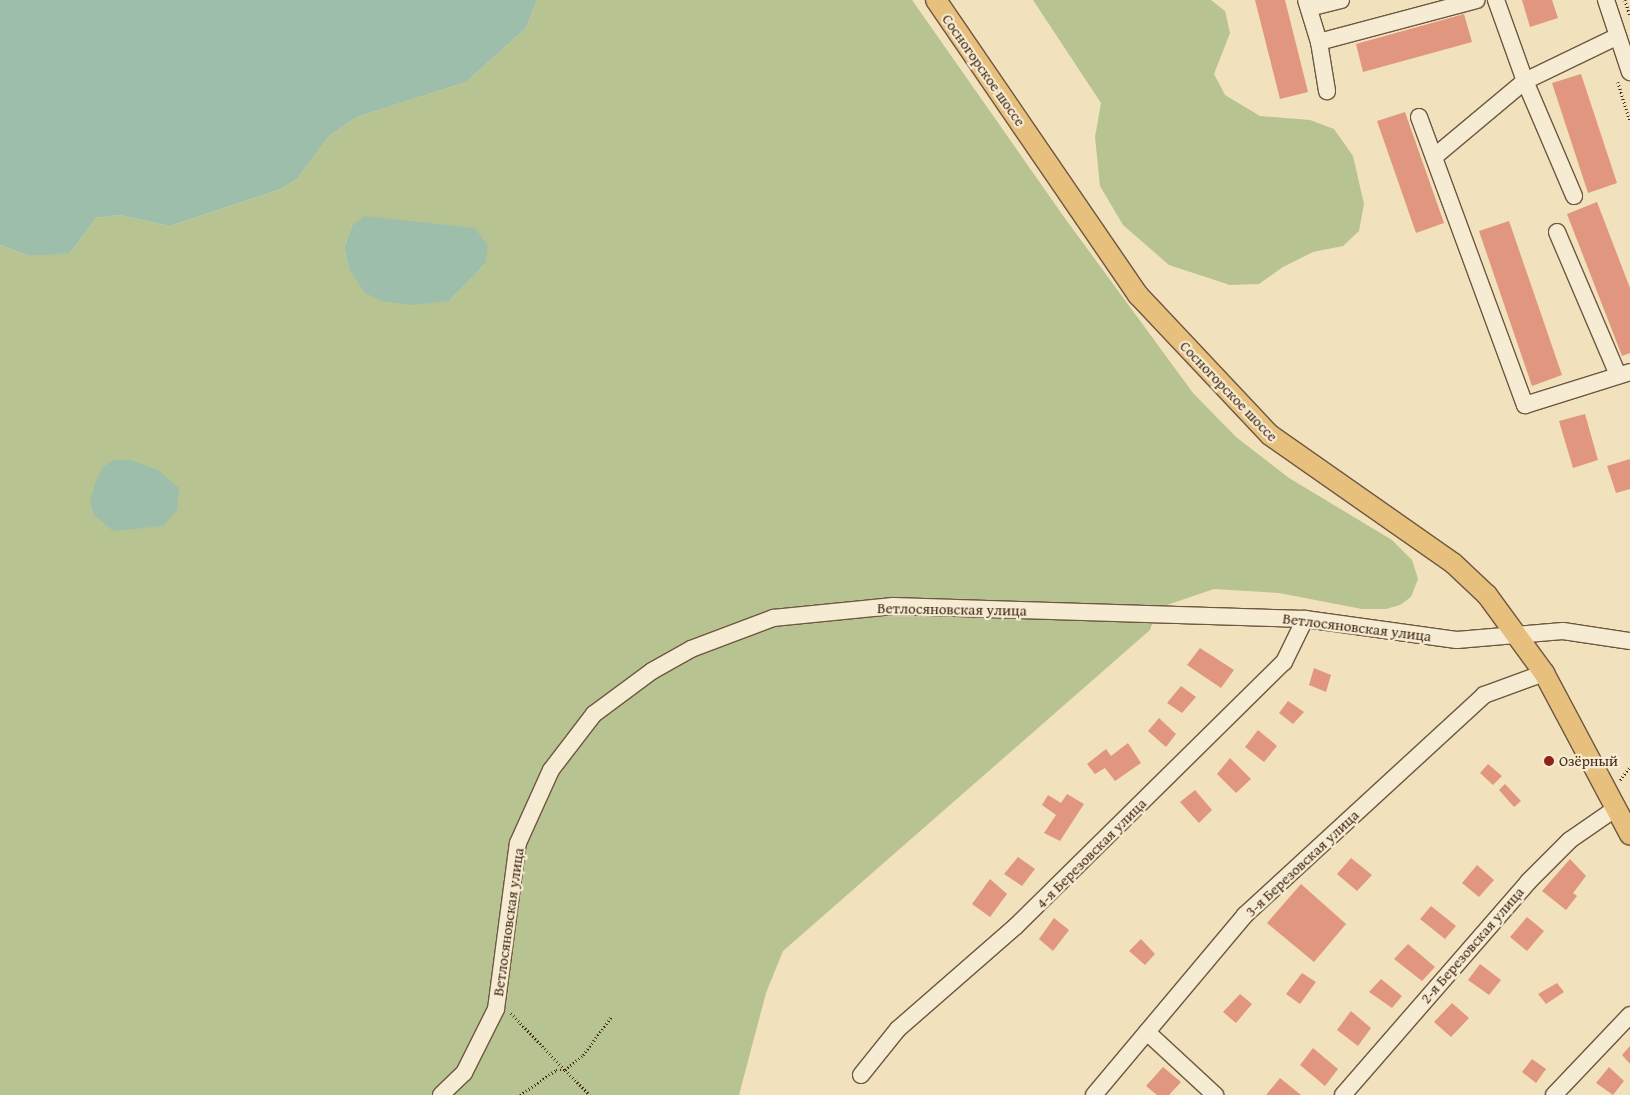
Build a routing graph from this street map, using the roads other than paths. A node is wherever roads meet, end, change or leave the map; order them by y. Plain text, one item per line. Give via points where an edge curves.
1 (936, 0) edge
2 (1340, 0) edge
3 (1477, 0) edge
4 (1496, 0) edge
5 (1606, 0) edge
6 (1307, 4) edge
7 (1618, 36) junction
8 (1319, 42) junction
9 (1630, 72) edge
10 (1524, 81) junction
11 (1327, 91) dead end
12 (1419, 117) dead end
13 (1434, 157) junction
14 (1574, 196) dead end
15 (1557, 232) dead end
16 (1624, 374) edge
17 (1305, 619) junction
18 (1517, 635) junction
19 (1630, 641) edge
20 (1544, 673) junction
21 (1614, 809) junction
22 (1630, 835) edge
23 (1630, 1015) edge
24 (1147, 1032) junction
25 (861, 1075) dead end
26 (441, 1095) edge
27 (1094, 1095) edge
28 (1215, 1095) edge
29 (1343, 1095) edge
30 (1554, 1095) edge

1 - 18 main road, Сосногорское шоссе via 1138,295 1270,436 1453,563 1487,595
2 - 6 street
3 - 8 street
4 - 10 street
5 - 7 street
6 - 8 street
7 - 9 street
7 - 10 street
8 - 11 street
10 - 13 street
10 - 14 street
12 - 13 street
13 - 16 street via 1526,405
15 - 16 street
17 - 18 street, Ветлосяновская улица via 1457,640
17 - 25 street, 4-я Березовская улица via 1284,662 1016,926 898,1029
17 - 26 street, Ветлосяновская улица via 894,606 773,618 691,649 652,671 594,714 551,770 518,843 497,1002 464,1073
18 - 19 street, Ветлосяновская улица via 1563,631
18 - 20 main road, Сосногорское шоссе
20 - 21 main road, Сосногорское шоссе
20 - 24 street, 3-я Березовская улица via 1484,695 1245,915
21 - 22 main road, Сосногорское шоссе
21 - 29 street, 2-я Березовская улица via 1570,840 1528,882
23 - 30 street
24 - 27 street, 3-я Березовская улица
24 - 28 street

